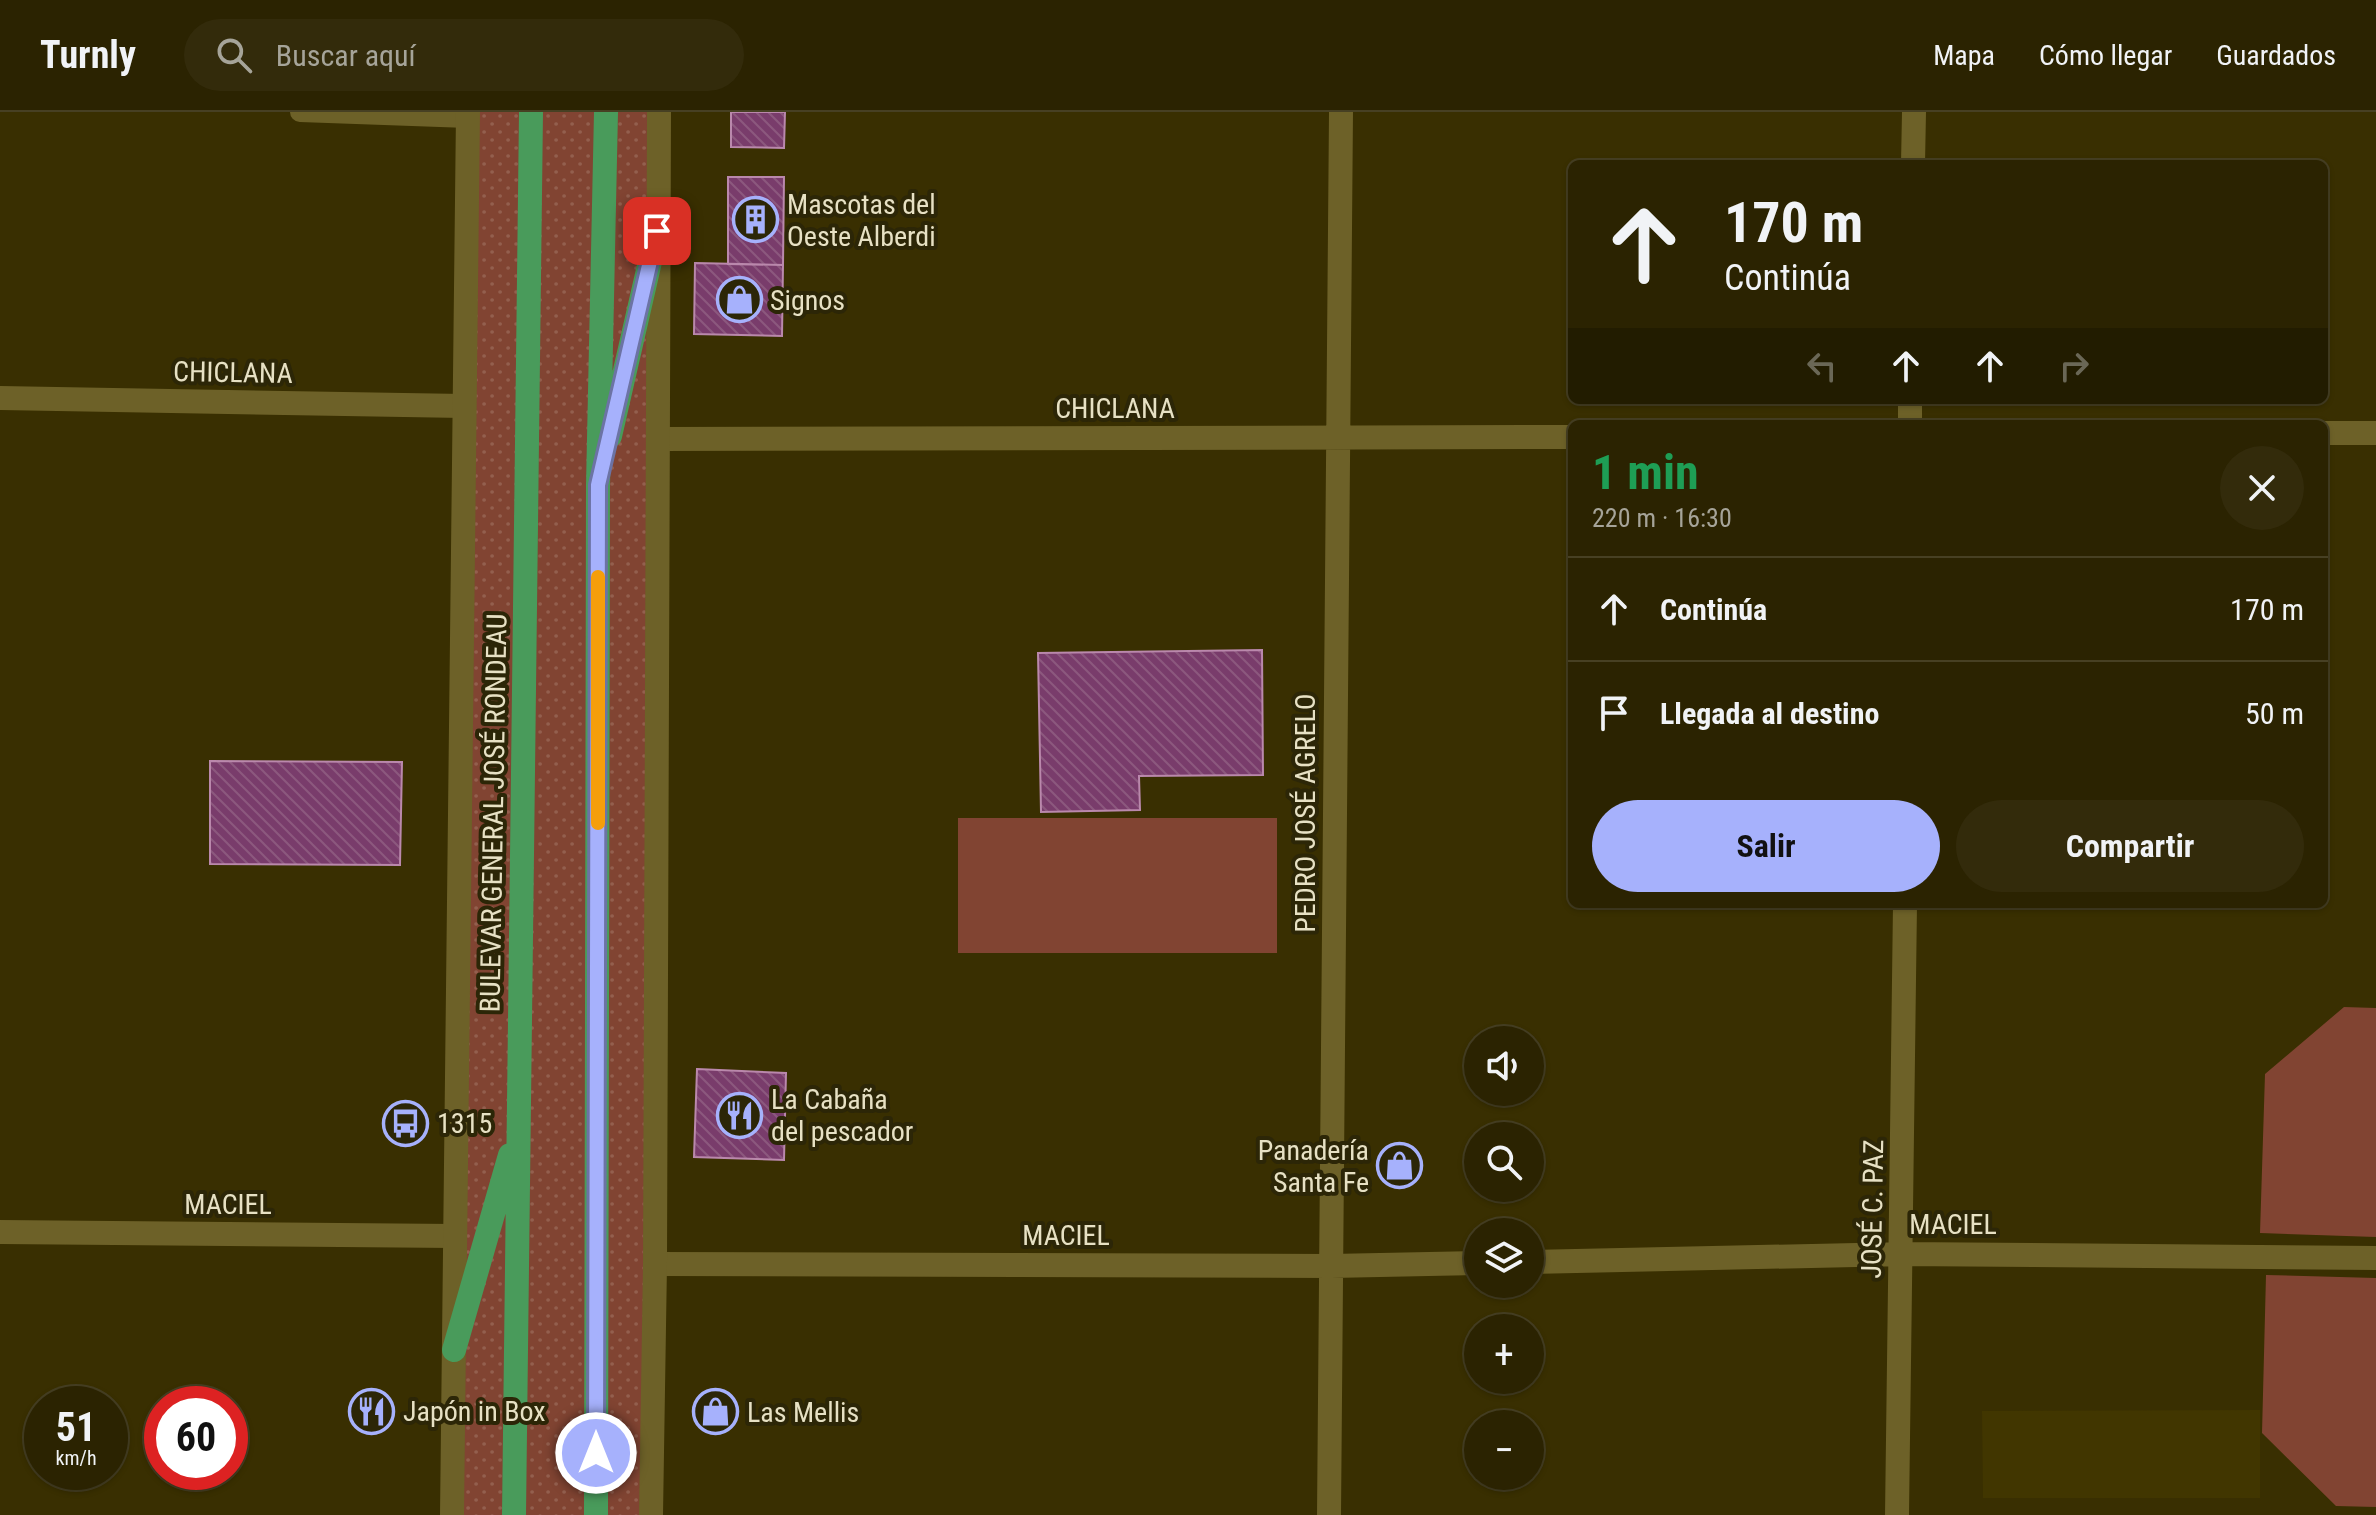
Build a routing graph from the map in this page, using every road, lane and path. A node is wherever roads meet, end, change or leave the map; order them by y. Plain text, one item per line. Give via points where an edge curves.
1 (300, 112) edge
2 (531, 112) edge
3 (606, 112) edge
4 (659, 112) edge
5 (1341, 112) edge
6 (1914, 112) edge
7 (468, 115) edge
8 (1913, 160) edge
9 (657, 231) junction
10 (0, 398) edge
11 (464, 406) junction
12 (2328, 433) edge
13 (2376, 433) edge
14 (1338, 437) junction
15 (1568, 437) edge
16 (658, 439) junction
17 (598, 485) junction
18 (1905, 908) edge
19 (519, 1126) junction
20 (0, 1232) edge
21 (455, 1236) junction
22 (1901, 1254) junction
23 (2376, 1258) edge
24 (1544, 1262) edge
25 (1464, 1263) edge
26 (655, 1264) junction
27 (1331, 1266) junction
28 (454, 1350) junction
29 (452, 1515) edge
30 (514, 1515) edge
31 (596, 1515) edge
32 (651, 1515) edge
33 (1329, 1515) edge
34 (1897, 1515) edge

1 - 7 lane
2 - 19 main road, BULEVAR GENERAL JOSÉ RONDEAU
3 - 17 main road
4 - 9 street
5 - 14 street, PEDRO JOSÉ AGRELO
6 - 8 street
7 - 11 street, BULEVAR GENERAL JOSÉ RONDEAU
9 - 16 street
9 - 17 main road
10 - 11 street, CHICLANA
11 - 21 street, BULEVAR GENERAL JOSÉ RONDEAU
12 - 13 street
14 - 15 street, CHICLANA
14 - 16 street, CHICLANA
14 - 27 street, PEDRO JOSÉ AGRELO
16 - 26 street
17 - 31 main road
18 - 22 street, JOSÉ C. PAZ
19 - 28 main road
19 - 30 main road, BULEVAR GENERAL JOSÉ RONDEAU
20 - 21 street, MACIEL
21 - 28 street, BULEVAR GENERAL JOSÉ RONDEAU
22 - 23 street, MACIEL
22 - 24 street, MACIEL
22 - 34 street, JOSÉ C. PAZ
25 - 27 street, MACIEL
26 - 27 street, MACIEL
26 - 32 street
27 - 33 street, PEDRO JOSÉ AGRELO
28 - 29 street, BULEVAR GENERAL JOSÉ RONDEAU

